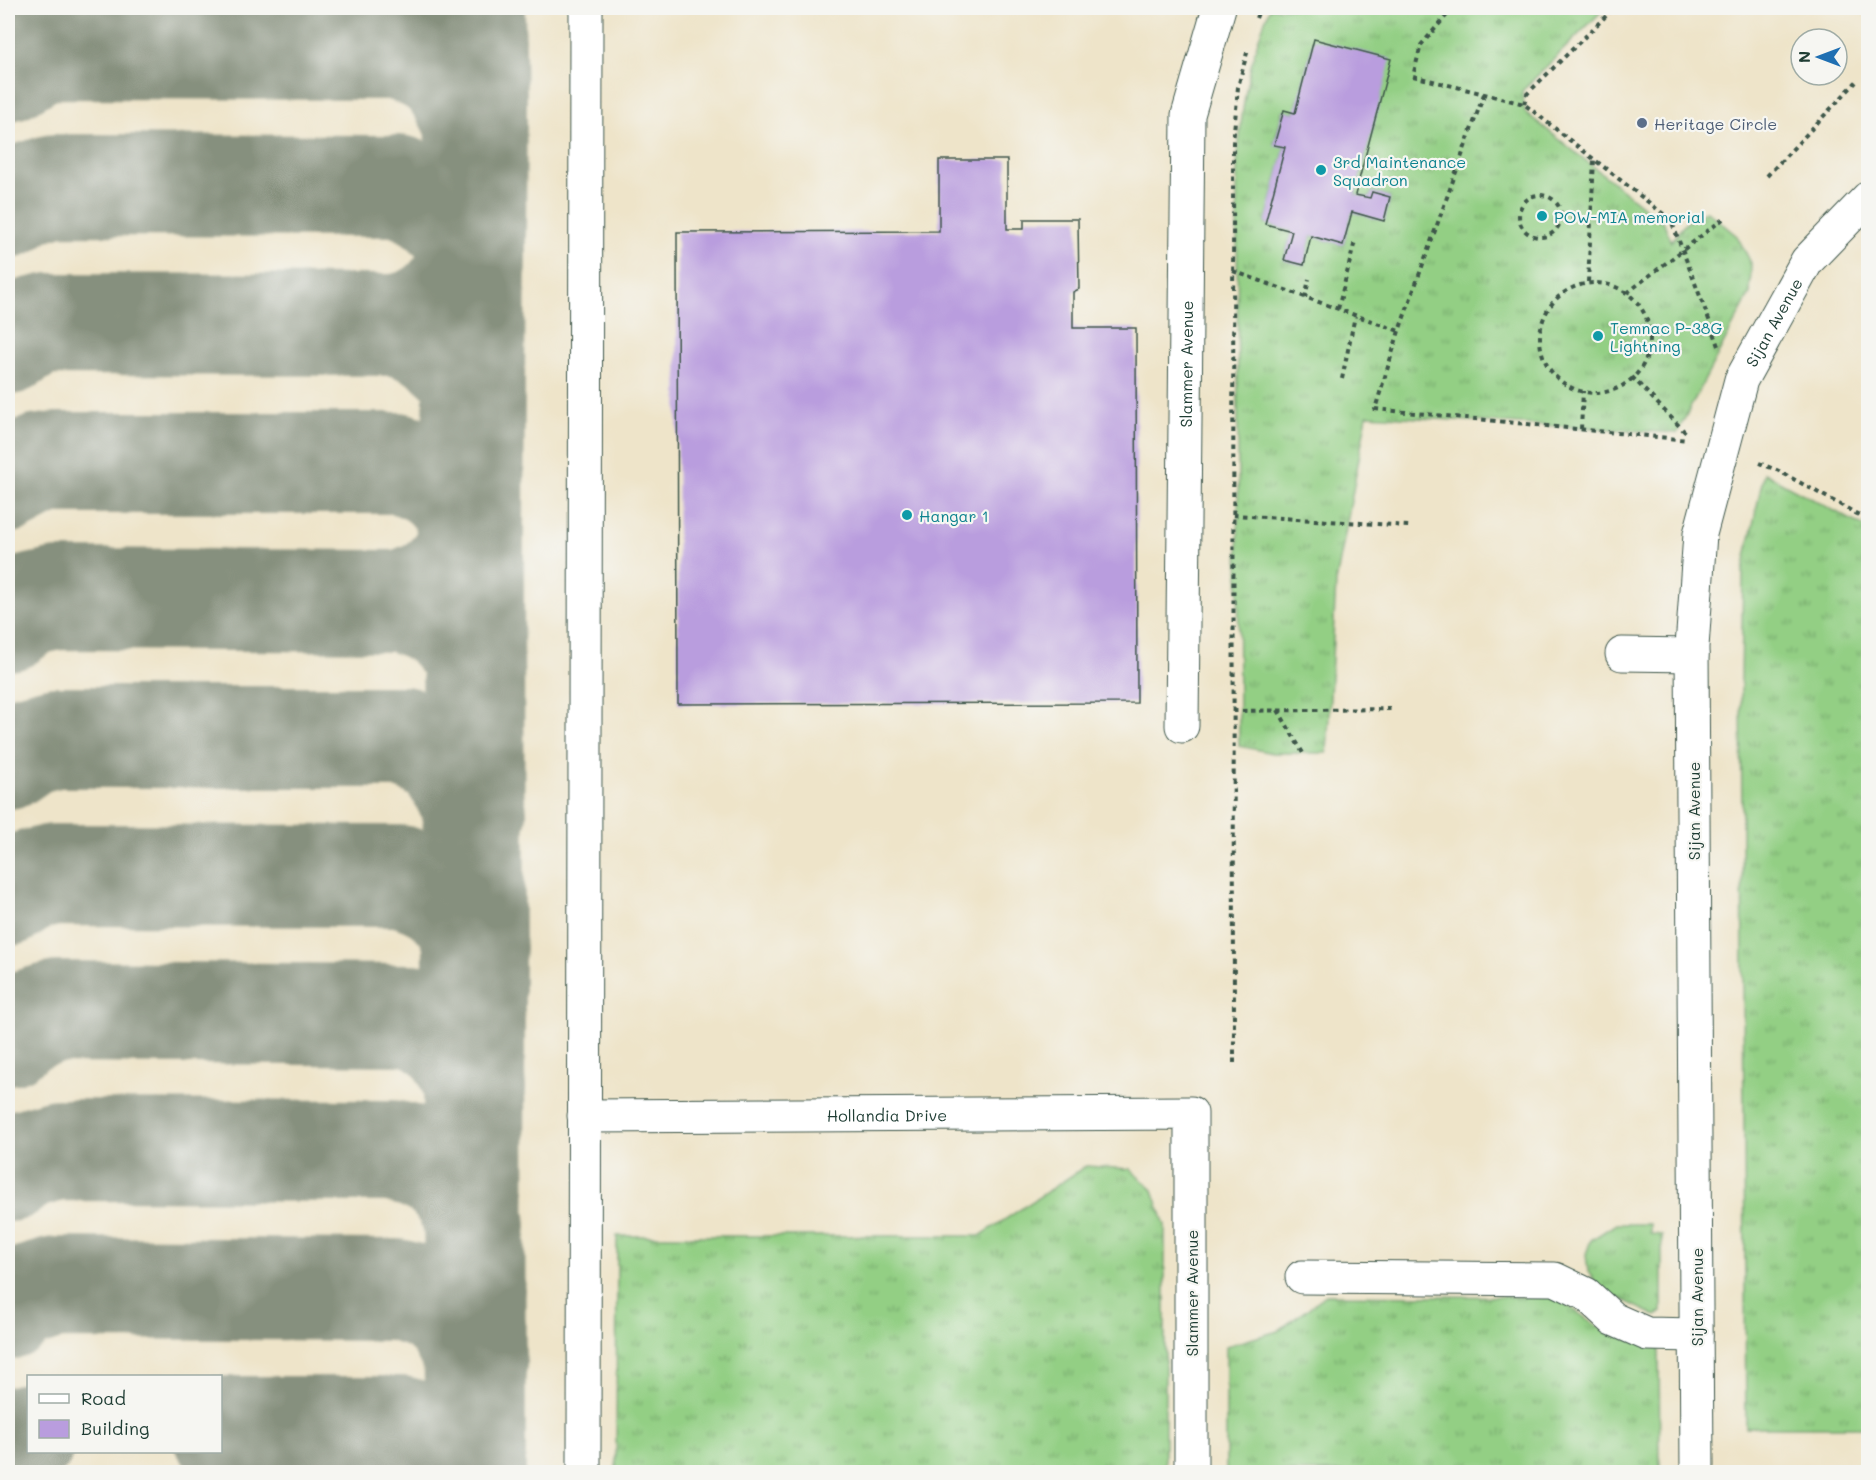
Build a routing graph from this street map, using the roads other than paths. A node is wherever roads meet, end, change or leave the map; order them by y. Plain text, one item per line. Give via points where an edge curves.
1 (586, 8) edge
2 (1220, 8) edge
3 (1867, 202) edge
4 (1622, 654) dead end
5 (1692, 656) junction
6 (1182, 726) dead end
7 (1191, 1113) joint
8 (584, 1116) junction
9 (1302, 1277) dead end
10 (1696, 1335) junction
11 (584, 1473) edge
12 (1191, 1473) edge
13 (1697, 1473) edge

1 - 8 street
2 - 6 street, Slammer Avenue via 1188,115
3 - 5 street, Sijan Avenue via 1807,261 1741,380 1700,534
4 - 5 street
5 - 10 street, Sijan Avenue
7 - 8 street, Hollandia Drive
7 - 12 street, Slammer Avenue
8 - 11 street
9 - 10 street via 1555,1279 1586,1294 1613,1319 1647,1334
10 - 13 street, Sijan Avenue

